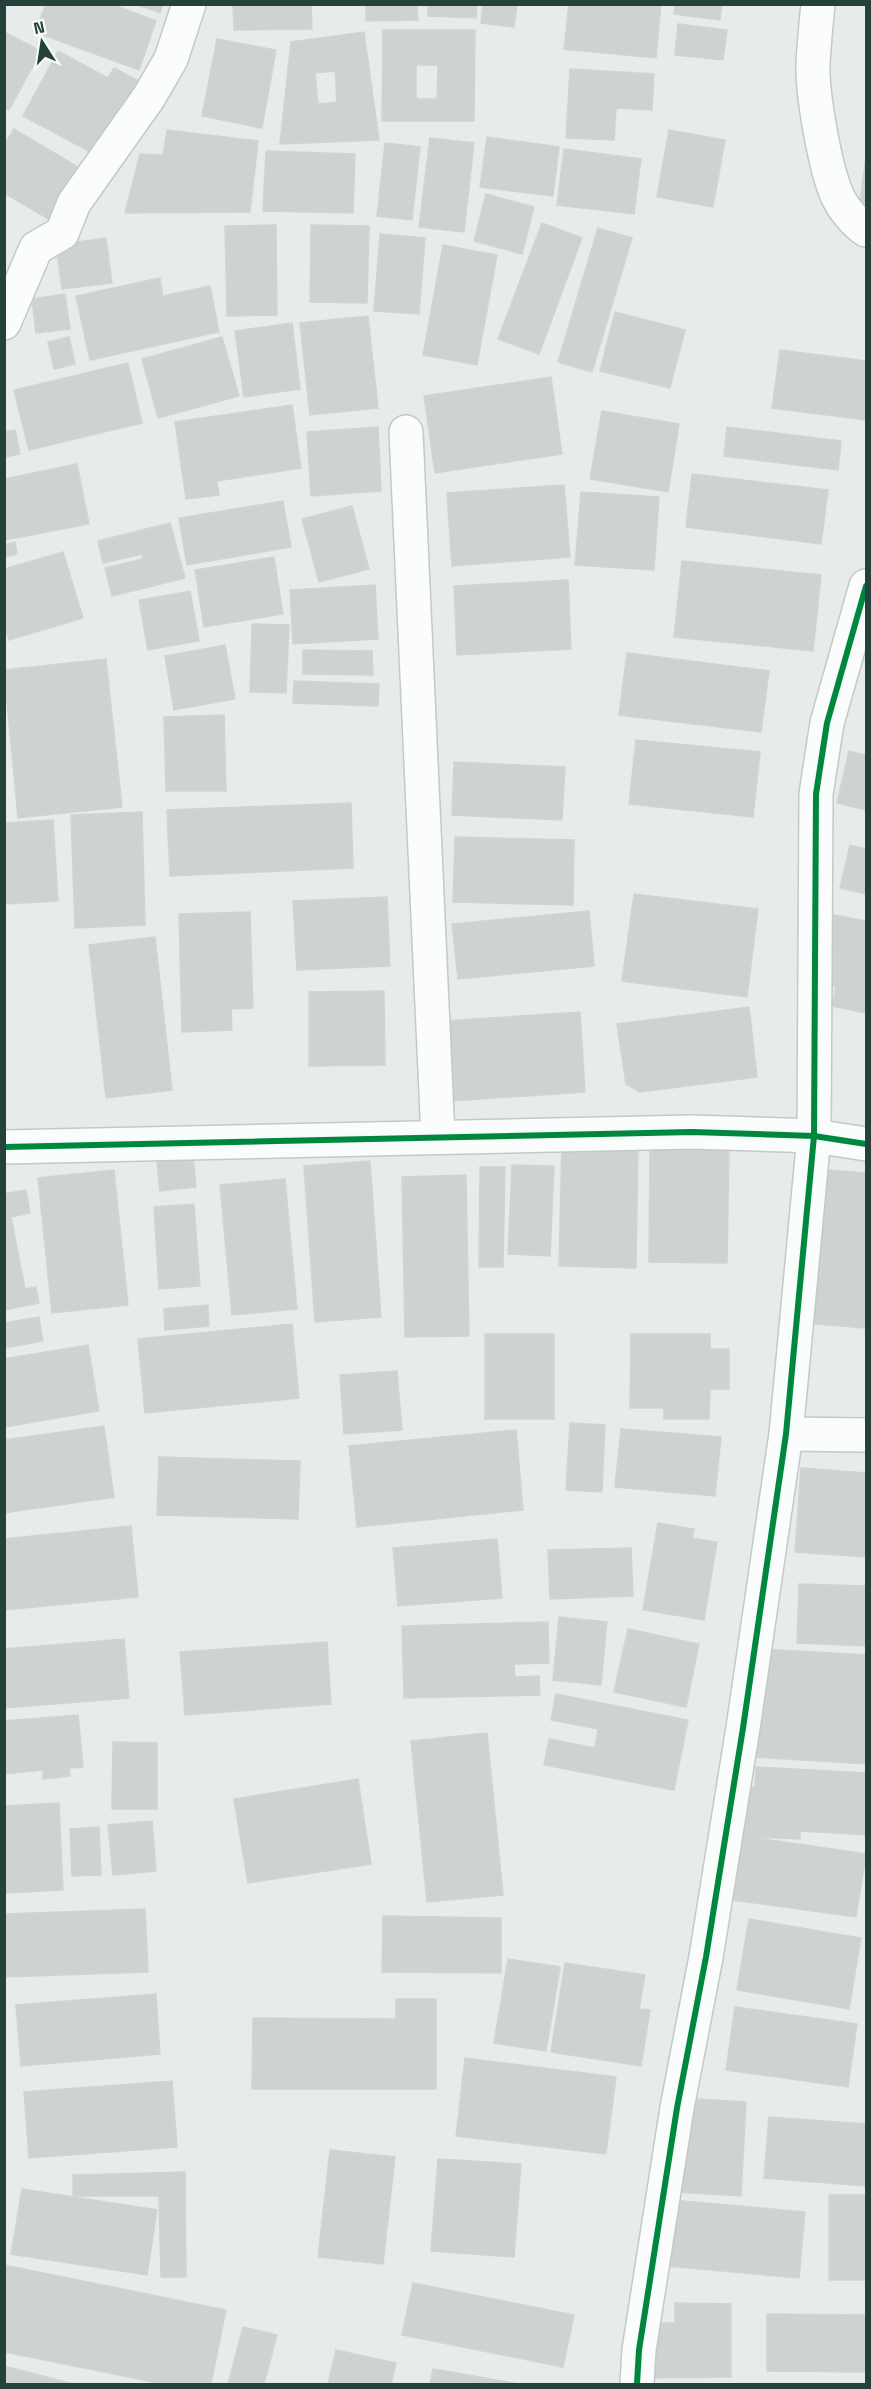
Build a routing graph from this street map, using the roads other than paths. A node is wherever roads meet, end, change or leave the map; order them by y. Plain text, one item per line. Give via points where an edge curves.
1 (189, 4) edge
2 (818, 4) edge
3 (867, 230) edge
4 (4, 322) edge
5 (406, 432) dead end
6 (867, 586) edge
7 (861, 618) edge
8 (814, 1136) junction
9 (438, 1137) junction
10 (867, 1144) edge
11 (4, 1148) edge
12 (786, 1434) junction
13 (867, 1435) edge
14 (637, 2385) edge

1 - 4 street via 166,69 74,203 62,233 36,248
2 - 3 street via 813,66 828,165 837,196
5 - 9 street
6 - 7 street
7 - 8 street via 827,723 816,794
8 - 9 street via 692,1132
8 - 10 street
8 - 12 street
9 - 11 street
12 - 13 street
12 - 14 street via 741,1740 639,2350

